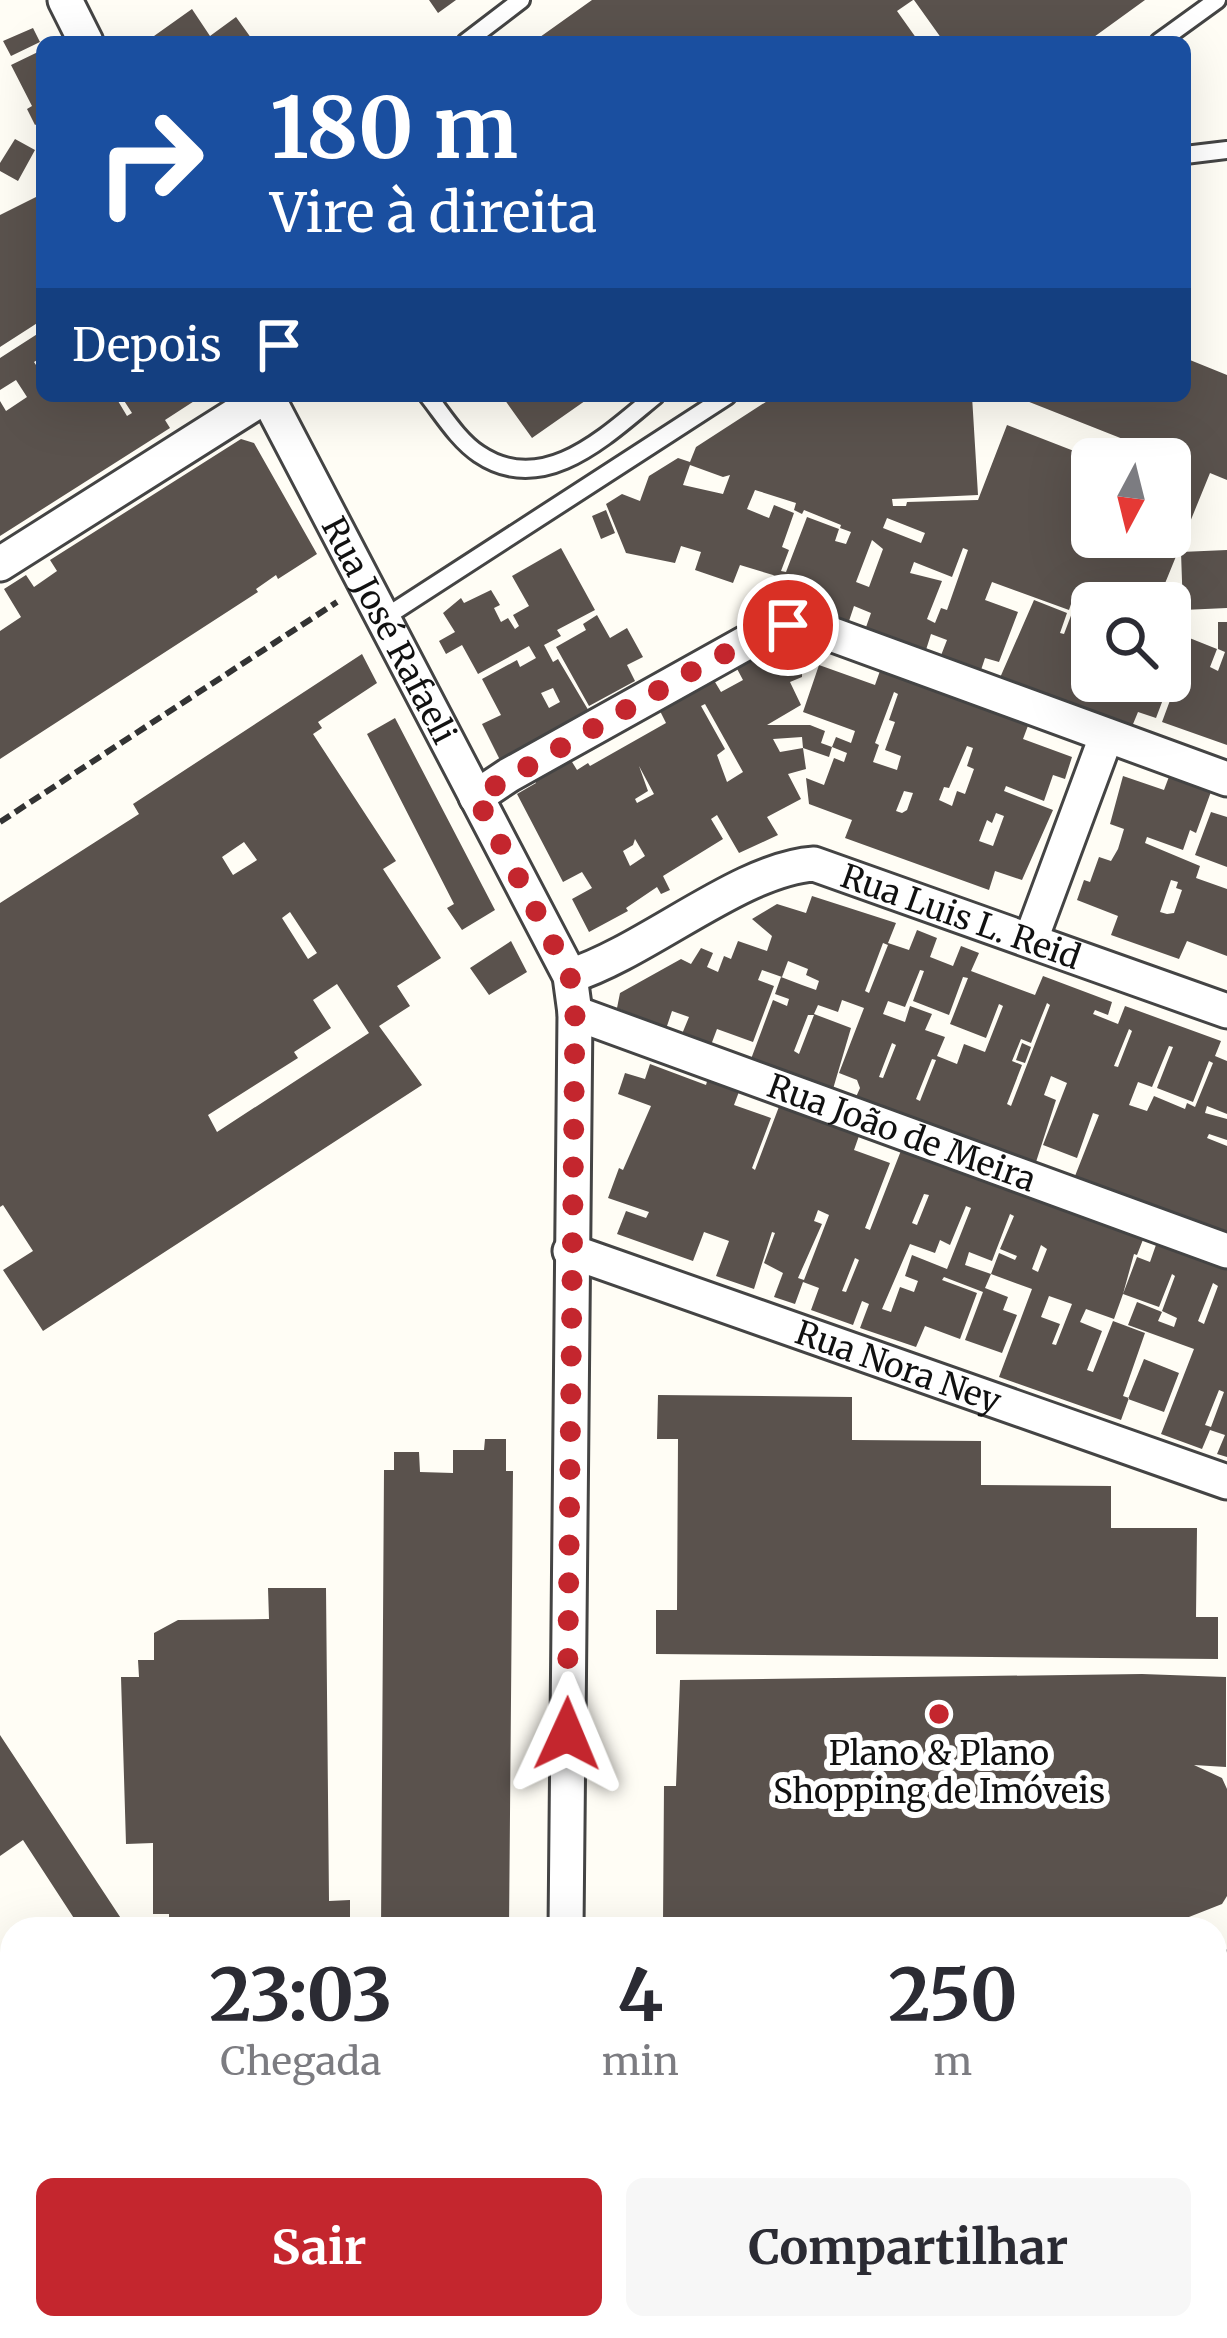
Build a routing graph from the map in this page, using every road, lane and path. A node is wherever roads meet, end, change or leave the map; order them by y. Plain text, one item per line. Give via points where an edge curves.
1 (65, 0) edge
2 (520, 0) edge
3 (1217, 0) edge
4 (83, 36) edge
5 (474, 36) edge
6 (1167, 36) edge
7 (1227, 149) edge
8 (1191, 154) edge
9 (256, 402) edge
10 (269, 402) edge
11 (433, 402) edge
12 (647, 402) edge
13 (718, 402) edge
14 (0, 563) edge
15 (366, 584) junction
16 (385, 618) junction
17 (1106, 737) junction
18 (1227, 779) edge
19 (476, 797) junction
20 (0, 822) edge
21 (1031, 939) junction
22 (570, 976) junction
23 (1227, 1011) edge
24 (575, 1013) junction
25 (570, 1251) junction
26 (1227, 1251) edge
27 (1227, 1482) edge
28 (566, 1917) edge

1 - 4 street
2 - 5 lane
3 - 6 lane
7 - 8 lane
9 - 14 street
10 - 15 street, Rua José Rafaeli
11 - 12 lane via 480,455 544,467 582,453
13 - 16 lane
15 - 16 street, Rua José Rafaeli
15 - 20 path
16 - 19 street, Rua José Rafaeli
17 - 18 street
17 - 19 street via 788,625
17 - 21 street
19 - 22 street, Rua José Rafaeli
21 - 22 street, Rua Luis L. Reid via 801,865 769,873
21 - 23 street, Rua Luis L. Reid
22 - 24 street, Rua José Rafaeli
24 - 25 street, Rua José Rafaeli
24 - 26 street, Rua João de Meira
25 - 27 street, Rua Nora Ney
25 - 28 street, Rua José Rafaeli

